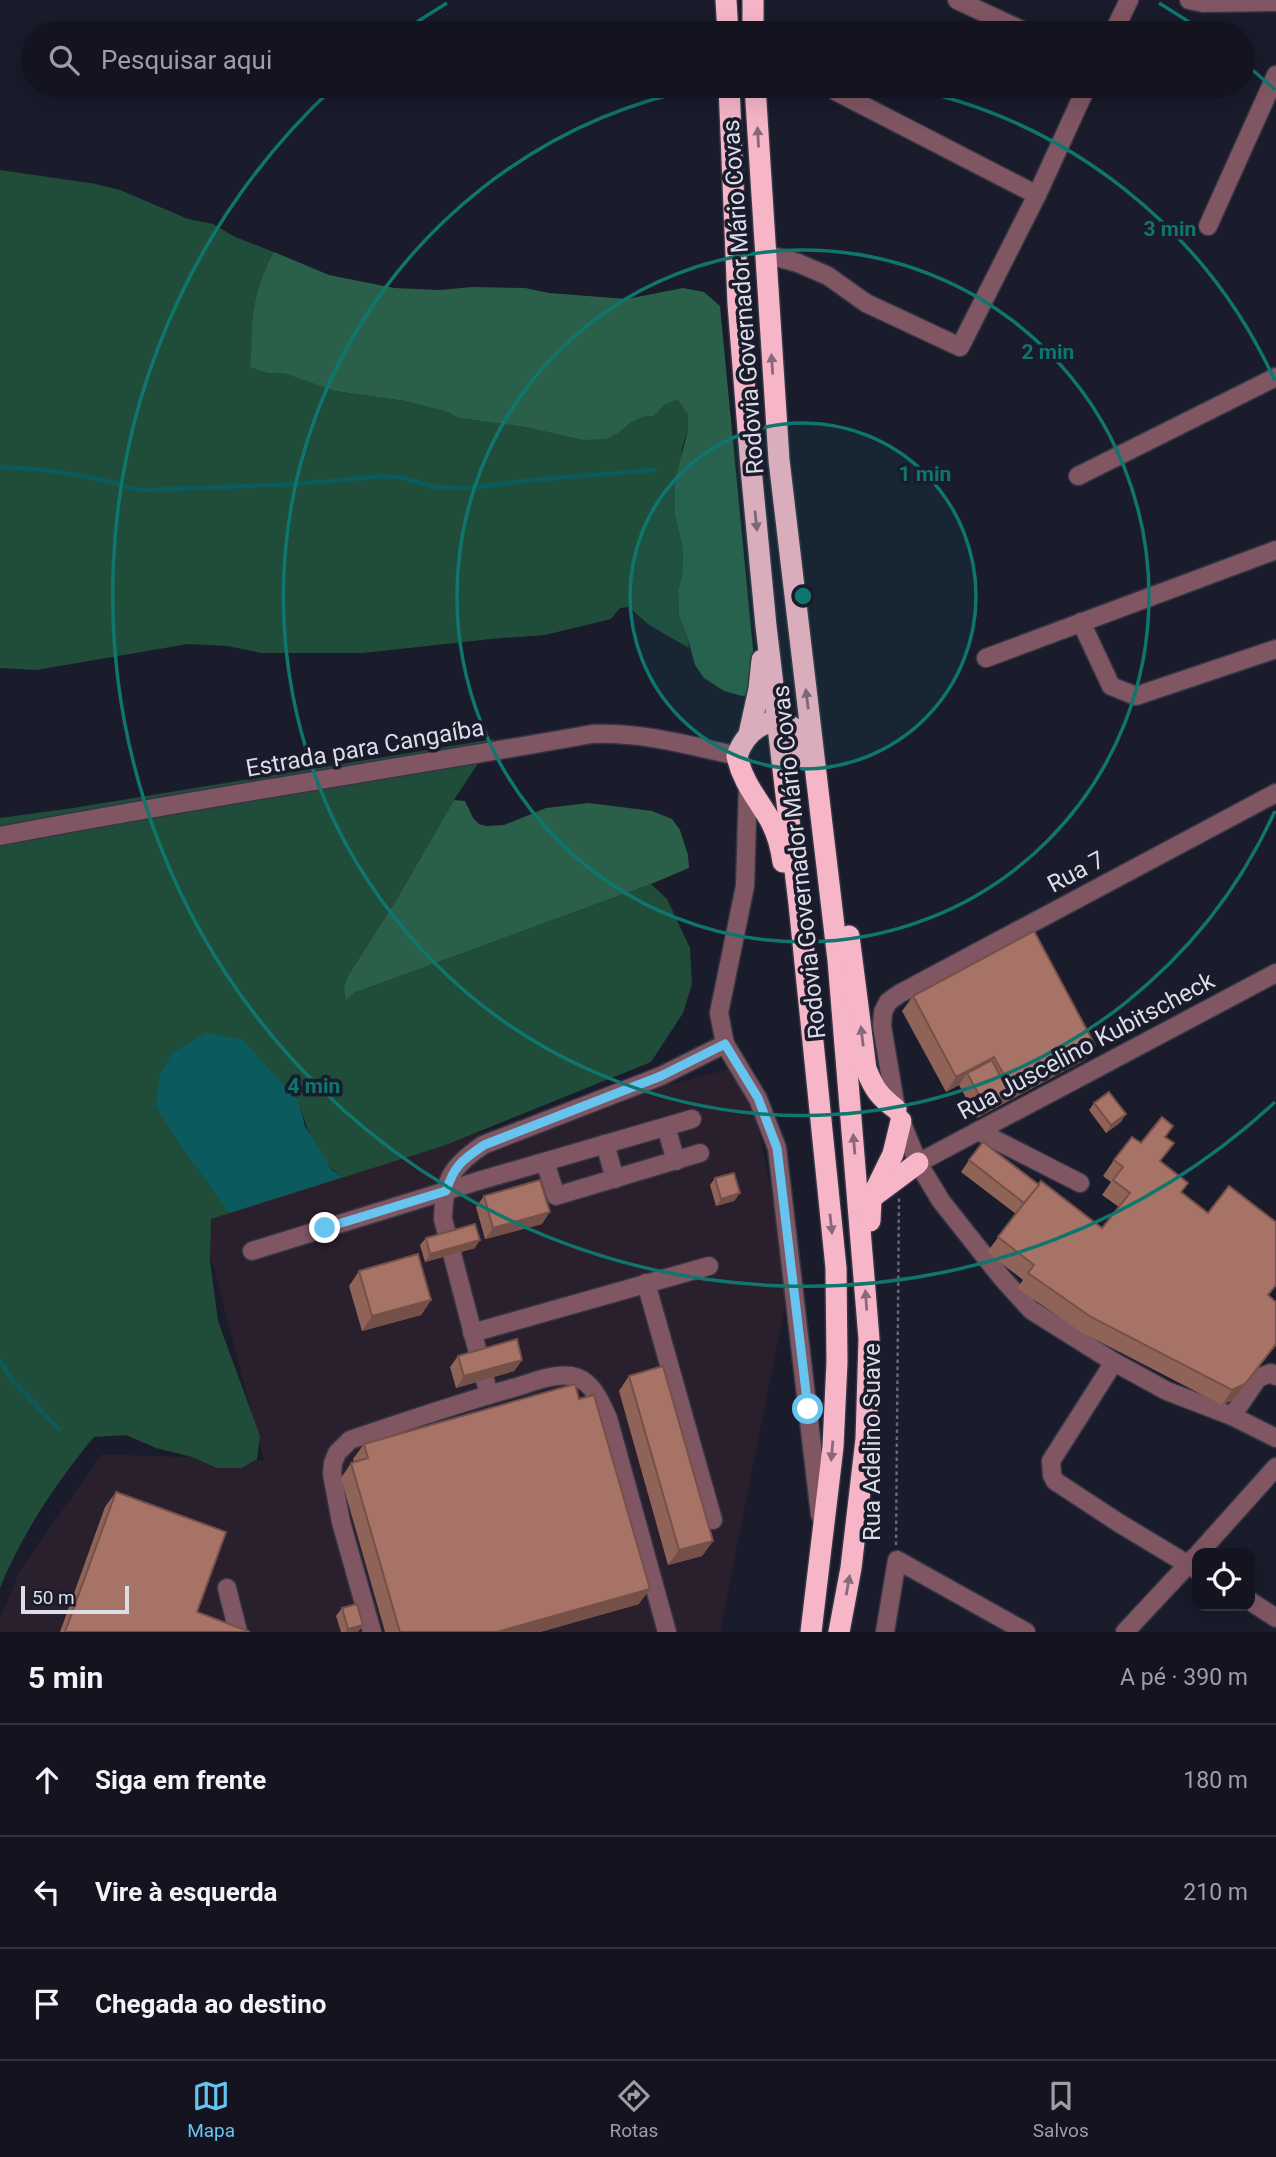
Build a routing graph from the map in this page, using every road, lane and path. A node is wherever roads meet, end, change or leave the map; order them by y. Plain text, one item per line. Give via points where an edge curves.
1 (726, 0) edge
2 (753, 0) edge
3 (957, 0) edge
4 (1129, 0) edge
5 (1189, 0) edge
6 (1276, 2) edge
7 (727, 21) edge
8 (754, 21) edge
9 (1002, 21) edge
10 (1118, 21) edge
11 (1276, 75) edge
12 (729, 98) edge
13 (756, 98) edge
14 (849, 98) edge
15 (1081, 98) edge
16 (1037, 195) junction
17 (1208, 226) dead end
18 (765, 254) junction
19 (1276, 377) edge
20 (1078, 476) dead end
21 (1276, 550) edge
22 (1081, 622) junction
23 (766, 626) junction
24 (1276, 649) edge
25 (986, 658) dead end
26 (778, 721) junction
27 (749, 734) junction
28 (737, 756) junction
29 (748, 786) junction
30 (818, 792) junction
31 (1276, 793) edge
32 (0, 836) edge
33 (829, 888) junction
34 (1276, 973) edge
35 (725, 1044) junction
36 (899, 1115) junction
37 (692, 1119) dead end
38 (821, 1121) junction
39 (666, 1127) junction
40 (978, 1131) junction
41 (605, 1144) junction
42 (700, 1153) dead end
43 (676, 1161) junction
44 (545, 1162) junction
45 (918, 1163) junction
46 (900, 1177) junction
47 (615, 1178) junction
48 (1080, 1183) dead end
49 (446, 1191) junction
50 (871, 1199) junction
51 (252, 1251) dead end
52 (863, 1258) junction
53 (709, 1266) dead end
54 (646, 1283) junction
55 (472, 1332) junction
56 (1114, 1363) junction
57 (1276, 1376) edge
58 (489, 1395) junction
59 (1232, 1416) junction
60 (1276, 1438) edge
61 (1276, 1468) edge
62 (713, 1520) dead end
63 (823, 1539) junction
64 (1206, 1548) edge
65 (1192, 1559) edge
66 (897, 1560) junction
67 (1192, 1564) edge
68 (227, 1588) dead end
69 (1255, 1604) edge
70 (1276, 1618) edge
71 (238, 1632) edge
72 (372, 1632) edge
73 (667, 1632) edge
74 (811, 1632) edge
75 (839, 1632) edge
76 (886, 1632) edge
77 (1026, 1632) edge
78 (1125, 1632) edge

1 - 7 highway
2 - 8 highway
3 - 9 street
4 - 10 street
5 - 6 street
11 - 17 street
12 -> 23 highway, Rodovia Governador Mário Covas via 738,304
18 -> 13 highway, Rodovia Governador Mário Covas
14 - 16 street
15 - 16 street
16 - 18 street via 960,347 866,303 828,276
30 -> 18 highway, Rodovia Governador Mário Covas via 779,460
19 - 20 street
21 - 22 street
22 - 24 street via 1111,685 1136,696
22 - 25 street
23 - 26 highway, Rodovia Governador Mário Covas
23 - 27 highway
26 - 27 highway
26 - 33 highway via 798,732 816,869
26 - 38 highway, Rodovia Governador Mário Covas
27 - 28 highway
28 - 29 highway
28 - 32 street, Estrada para Cangaíba via 650,737 592,734
29 - 35 street via 745,886 719,1013
29 - 38 highway via 780,844 805,1091
30 - 33 highway, Rodovia Governador Mário Covas
36 -> 30 highway via 873,1088 866,1069 834,820
31 - 36 street, Rua 7 via 888,1002 882,1026
52 -> 33 highway, Rodovia Governador Mário Covas
34 - 40 street, Rua Juscelino Kubitscheck
35 - 49 street via 661,1076 484,1145 461,1160
35 - 63 street via 758,1098 777,1148
36 - 45 street
36 - 50 highway via 893,1154
37 - 39 street
38 -> 63 highway, Rodovia Governador Mário Covas via 835,1268 837,1362
39 - 41 street
39 - 43 street
40 - 45 street, Rua Juscelino Kubitscheck
40 - 48 street
41 - 44 street
41 - 47 street
42 - 43 street
43 - 47 street
44 - 47 street via 556,1196
44 - 49 street
45 - 46 highway
45 - 56 street via 955,1221 1031,1310
46 - 50 highway
46 - 66 path, Rua Adelino Suave
49 - 51 street
49 - 55 street via 443,1219
50 - 52 highway
75 -> 52 highway, Rodovia Governador Mário Covas via 866,1439 869,1339
53 - 54 street
54 - 55 street
54 - 62 street
55 - 58 street
56 - 59 street via 1167,1391
56 - 65 street via 1051,1461 1052,1475 1066,1488
57 - 59 street via 1271,1373 1258,1378
58 - 72 street via 350,1440 337,1452 332,1463 334,1489
58 - 73 street via 572,1376 596,1393 608,1418
59 - 60 street
61 - 64 street
63 - 74 highway, Rodovia Governador Mário Covas
66 - 76 street
66 - 77 street, Rua Adelino Suave
67 - 78 street
68 - 71 street
69 - 70 street

